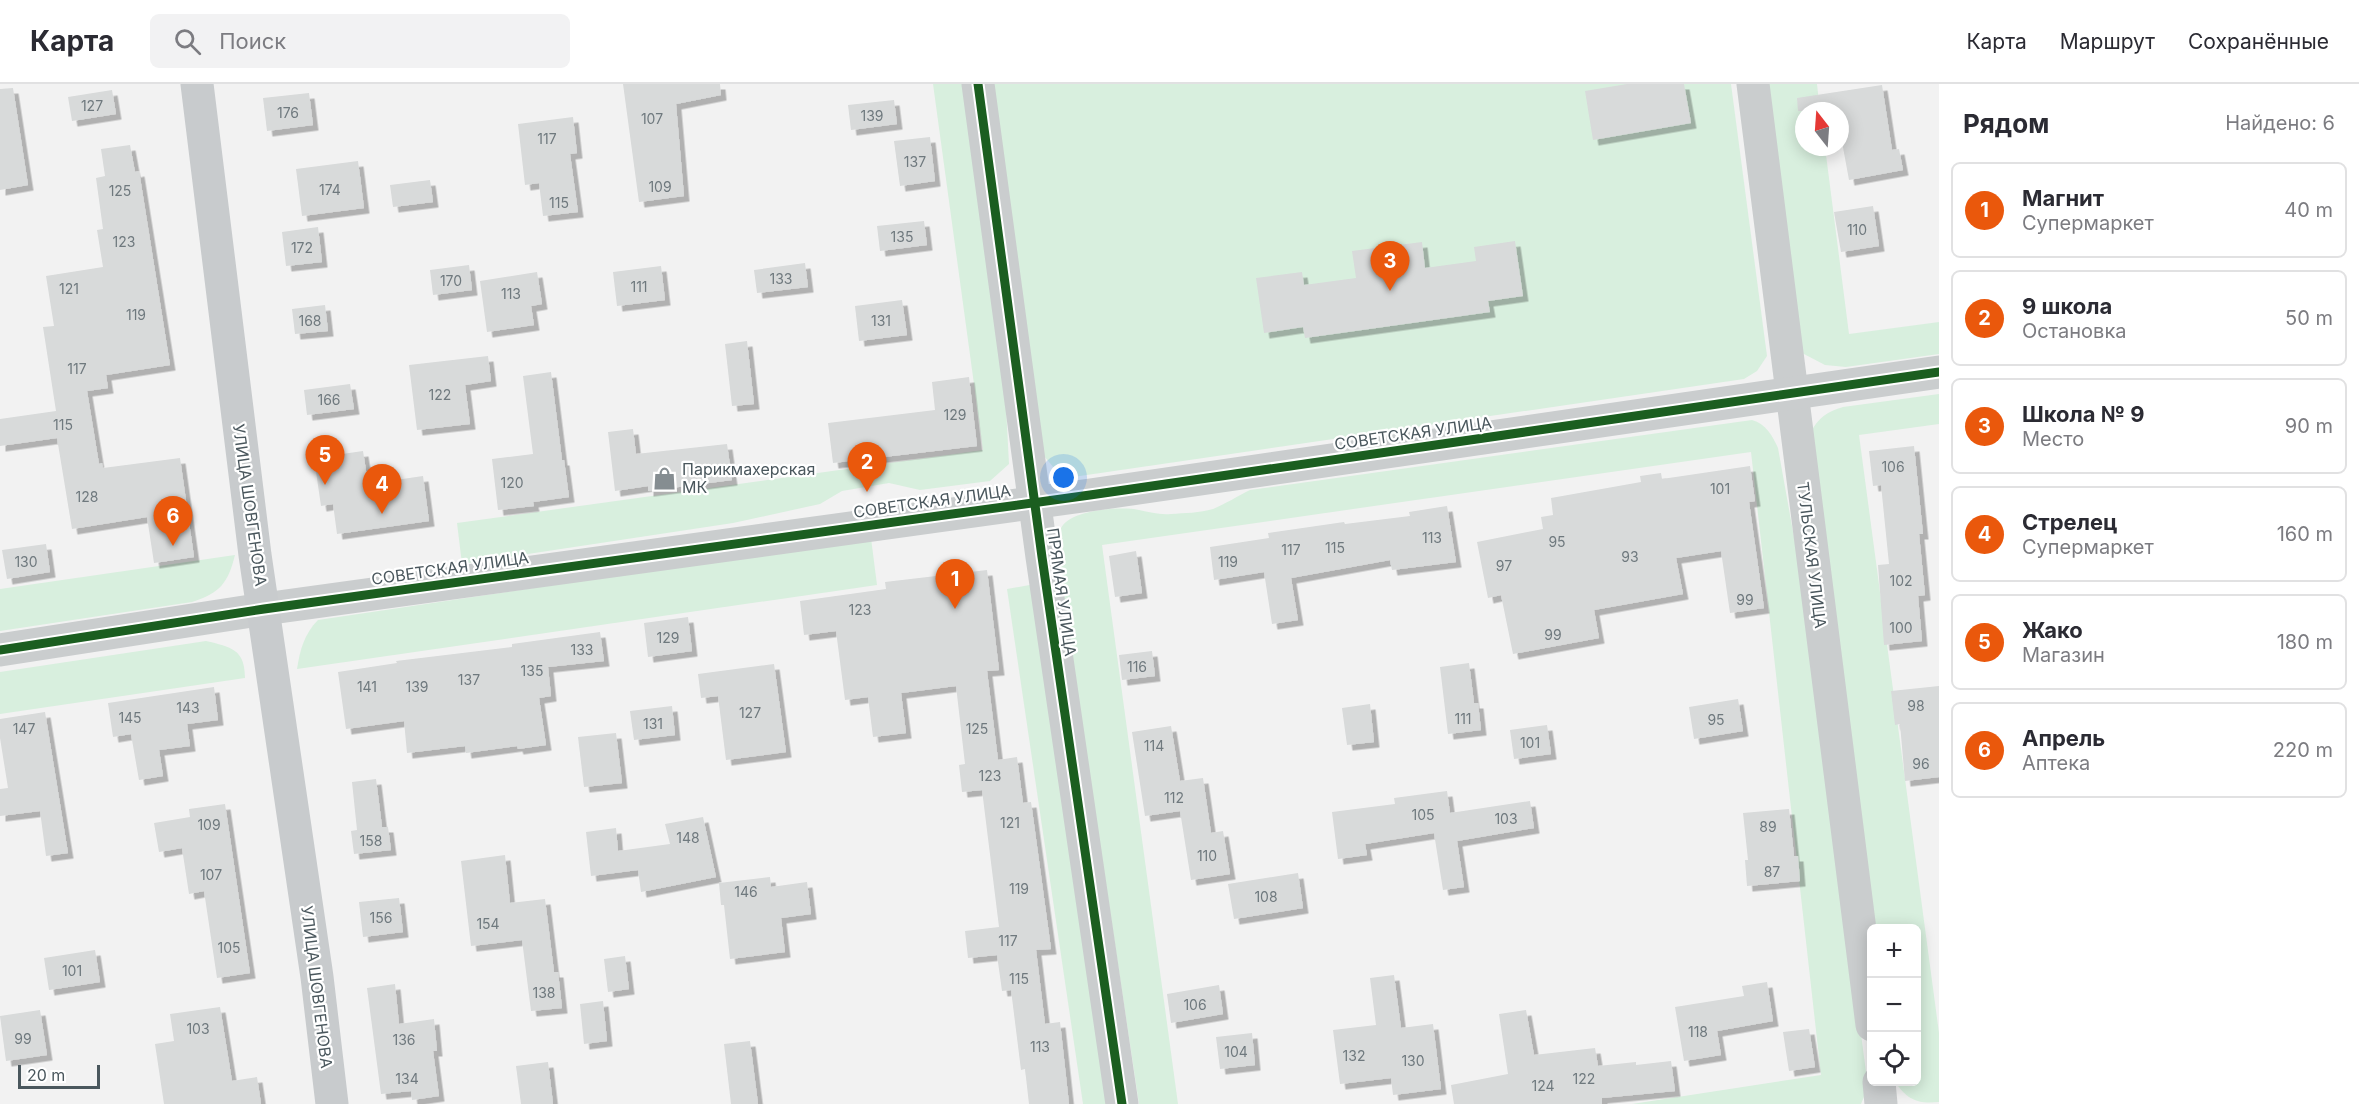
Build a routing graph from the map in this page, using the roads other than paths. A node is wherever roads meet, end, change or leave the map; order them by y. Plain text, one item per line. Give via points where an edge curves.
1 (197, 84) edge
2 (978, 84) edge
3 (1753, 84) edge
4 (1939, 372) edge
5 (1792, 393) junction
6 (1035, 502) junction
7 (264, 609) junction
8 (0, 650) edge
9 (1867, 986) edge
10 (1879, 1086) edge
11 (332, 1104) edge
12 (1122, 1104) edge
13 (1881, 1104) edge

1 - 7 main road, УЛИЦА ШОВГЕНОВА
2 - 6 street, ПРЯМАЯ УЛИЦА
3 - 5 street, ТУЛЬСКАЯ УЛИЦА
4 - 5 street, СОВЕТСКАЯ УЛИЦА
5 - 6 street, СОВЕТСКАЯ УЛИЦА
5 - 9 street, ТУЛЬСКАЯ УЛИЦА
6 - 7 street, СОВЕТСКАЯ УЛИЦА
6 - 12 street, ПРЯМАЯ УЛИЦА
7 - 8 street, СОВЕТСКАЯ УЛИЦА
7 - 11 main road, УЛИЦА ШОВГЕНОВА
10 - 13 street

